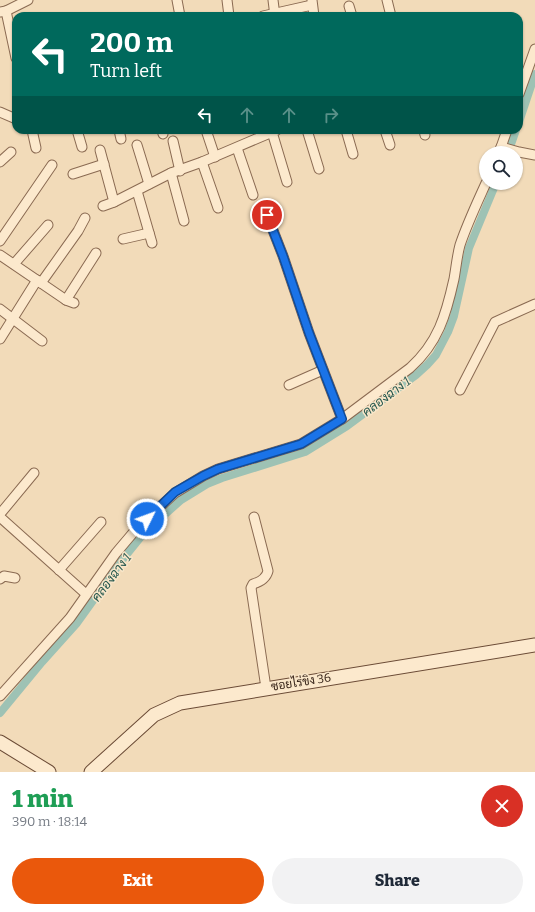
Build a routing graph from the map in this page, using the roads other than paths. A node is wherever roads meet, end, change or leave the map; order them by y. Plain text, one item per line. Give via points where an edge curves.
1 (28, 0) edge
2 (177, 0) edge
3 (227, 0) edge
4 (273, 0) edge
5 (386, 0) edge
6 (312, 3) edge
7 (349, 6) dead end
8 (3, 12) edge
9 (179, 12) edge
10 (228, 12) edge
11 (275, 12) edge
12 (284, 12) edge
13 (351, 12) edge
14 (390, 12) edge
15 (12, 44) edge
16 (535, 49) edge
17 (523, 83) edge
18 (0, 112) edge
19 (12, 117) edge
20 (33, 134) edge
21 (78, 134) edge
22 (207, 134) edge
23 (258, 134) edge
24 (276, 134) edge
25 (308, 134) edge
26 (347, 134) edge
27 (386, 134) edge
28 (506, 134) edge
29 (173, 141) dead end
30 (137, 145) dead end
31 (390, 145) dead end
32 (503, 146) edge
33 (82, 147) dead end
34 (36, 148) dead end
35 (237, 148) junction
36 (100, 150) dead end
37 (11, 152) dead end
38 (523, 153) edge
39 (353, 154) dead end
40 (535, 155) edge
41 (215, 157) junction
42 (0, 162) edge
43 (202, 162) junction
44 (104, 164) junction
45 (52, 165) dead end
46 (319, 169) dead end
47 (176, 172) junction
48 (73, 174) dead end
49 (287, 182) dead end
50 (149, 184) junction
51 (483, 190) edge
52 (137, 191) junction
53 (252, 195) dead end
54 (114, 202) junction
55 (103, 206) dead end
56 (218, 208) dead end
57 (267, 215) dead end
58 (84, 218) dead end
59 (184, 221) dead end
60 (48, 225) dead end
61 (149, 233) junction
62 (123, 239) dead end
63 (0, 241) edge
64 (152, 243) dead end
65 (96, 253) dead end
66 (0, 255) edge
67 (14, 264) junction
68 (39, 281) junction
69 (535, 304) edge
70 (0, 309) edge
71 (13, 318) junction
72 (0, 339) edge
73 (42, 341) dead end
74 (323, 370) junction
75 (289, 385) dead end
76 (460, 390) dead end
77 (342, 419) junction
78 (34, 473) dead end
79 (0, 514) edge
80 (0, 517) edge
81 (254, 517) dead end
82 (102, 522) dead end
83 (59, 570) junction
84 (14, 578) dead end
85 (0, 579) edge
86 (86, 594) junction
87 (535, 645) edge
88 (266, 688) junction
89 (0, 696) edge
90 (2, 747) edge
91 (49, 772) edge
92 (91, 772) edge

1 - 8 street
2 - 9 street
3 - 10 street
4 - 11 street
5 - 14 street
6 - 12 street
7 - 13 street
8 - 15 street
16 - 17 street
18 - 19 street
20 - 34 street
21 - 33 street
22 - 41 street
23 - 35 street
24 - 49 street
25 - 46 street
26 - 39 street
27 - 31 street
28 - 32 street
29 - 47 street
30 - 50 street
35 - 41 street
35 - 53 street
36 - 44 street
37 - 42 street
38 - 40 street
41 - 43 street
43 - 47 street
43 - 56 street
44 - 48 street
44 - 54 street
45 - 63 street
47 - 50 street
47 - 59 street
50 - 52 street
51 - 77 street via 460,246 445,314 430,347 410,368
52 - 54 street
52 - 61 street
54 - 55 street
57 - 74 street
58 - 68 street via 78,231
60 - 67 street
61 - 62 street
61 - 64 street
65 - 68 street via 70,301
66 - 67 street
67 - 68 street
68 - 71 street
69 - 76 street via 495,322
70 - 71 street
71 - 72 street
71 - 73 street
74 - 75 street
74 - 77 street
77 - 86 street via 301,444 218,469 175,492 138,527
78 - 79 street
80 - 83 street
81 - 88 street via 268,571 260,582 253,584 252,588
82 - 83 street
83 - 86 street
84 - 85 street via 4,576
86 - 89 street via 70,618
87 - 88 street, ซอยไร่ขิง 36
88 - 92 street, ซอยไร่ขิง 36 via 180,703 163,710 154,715
90 - 91 street

